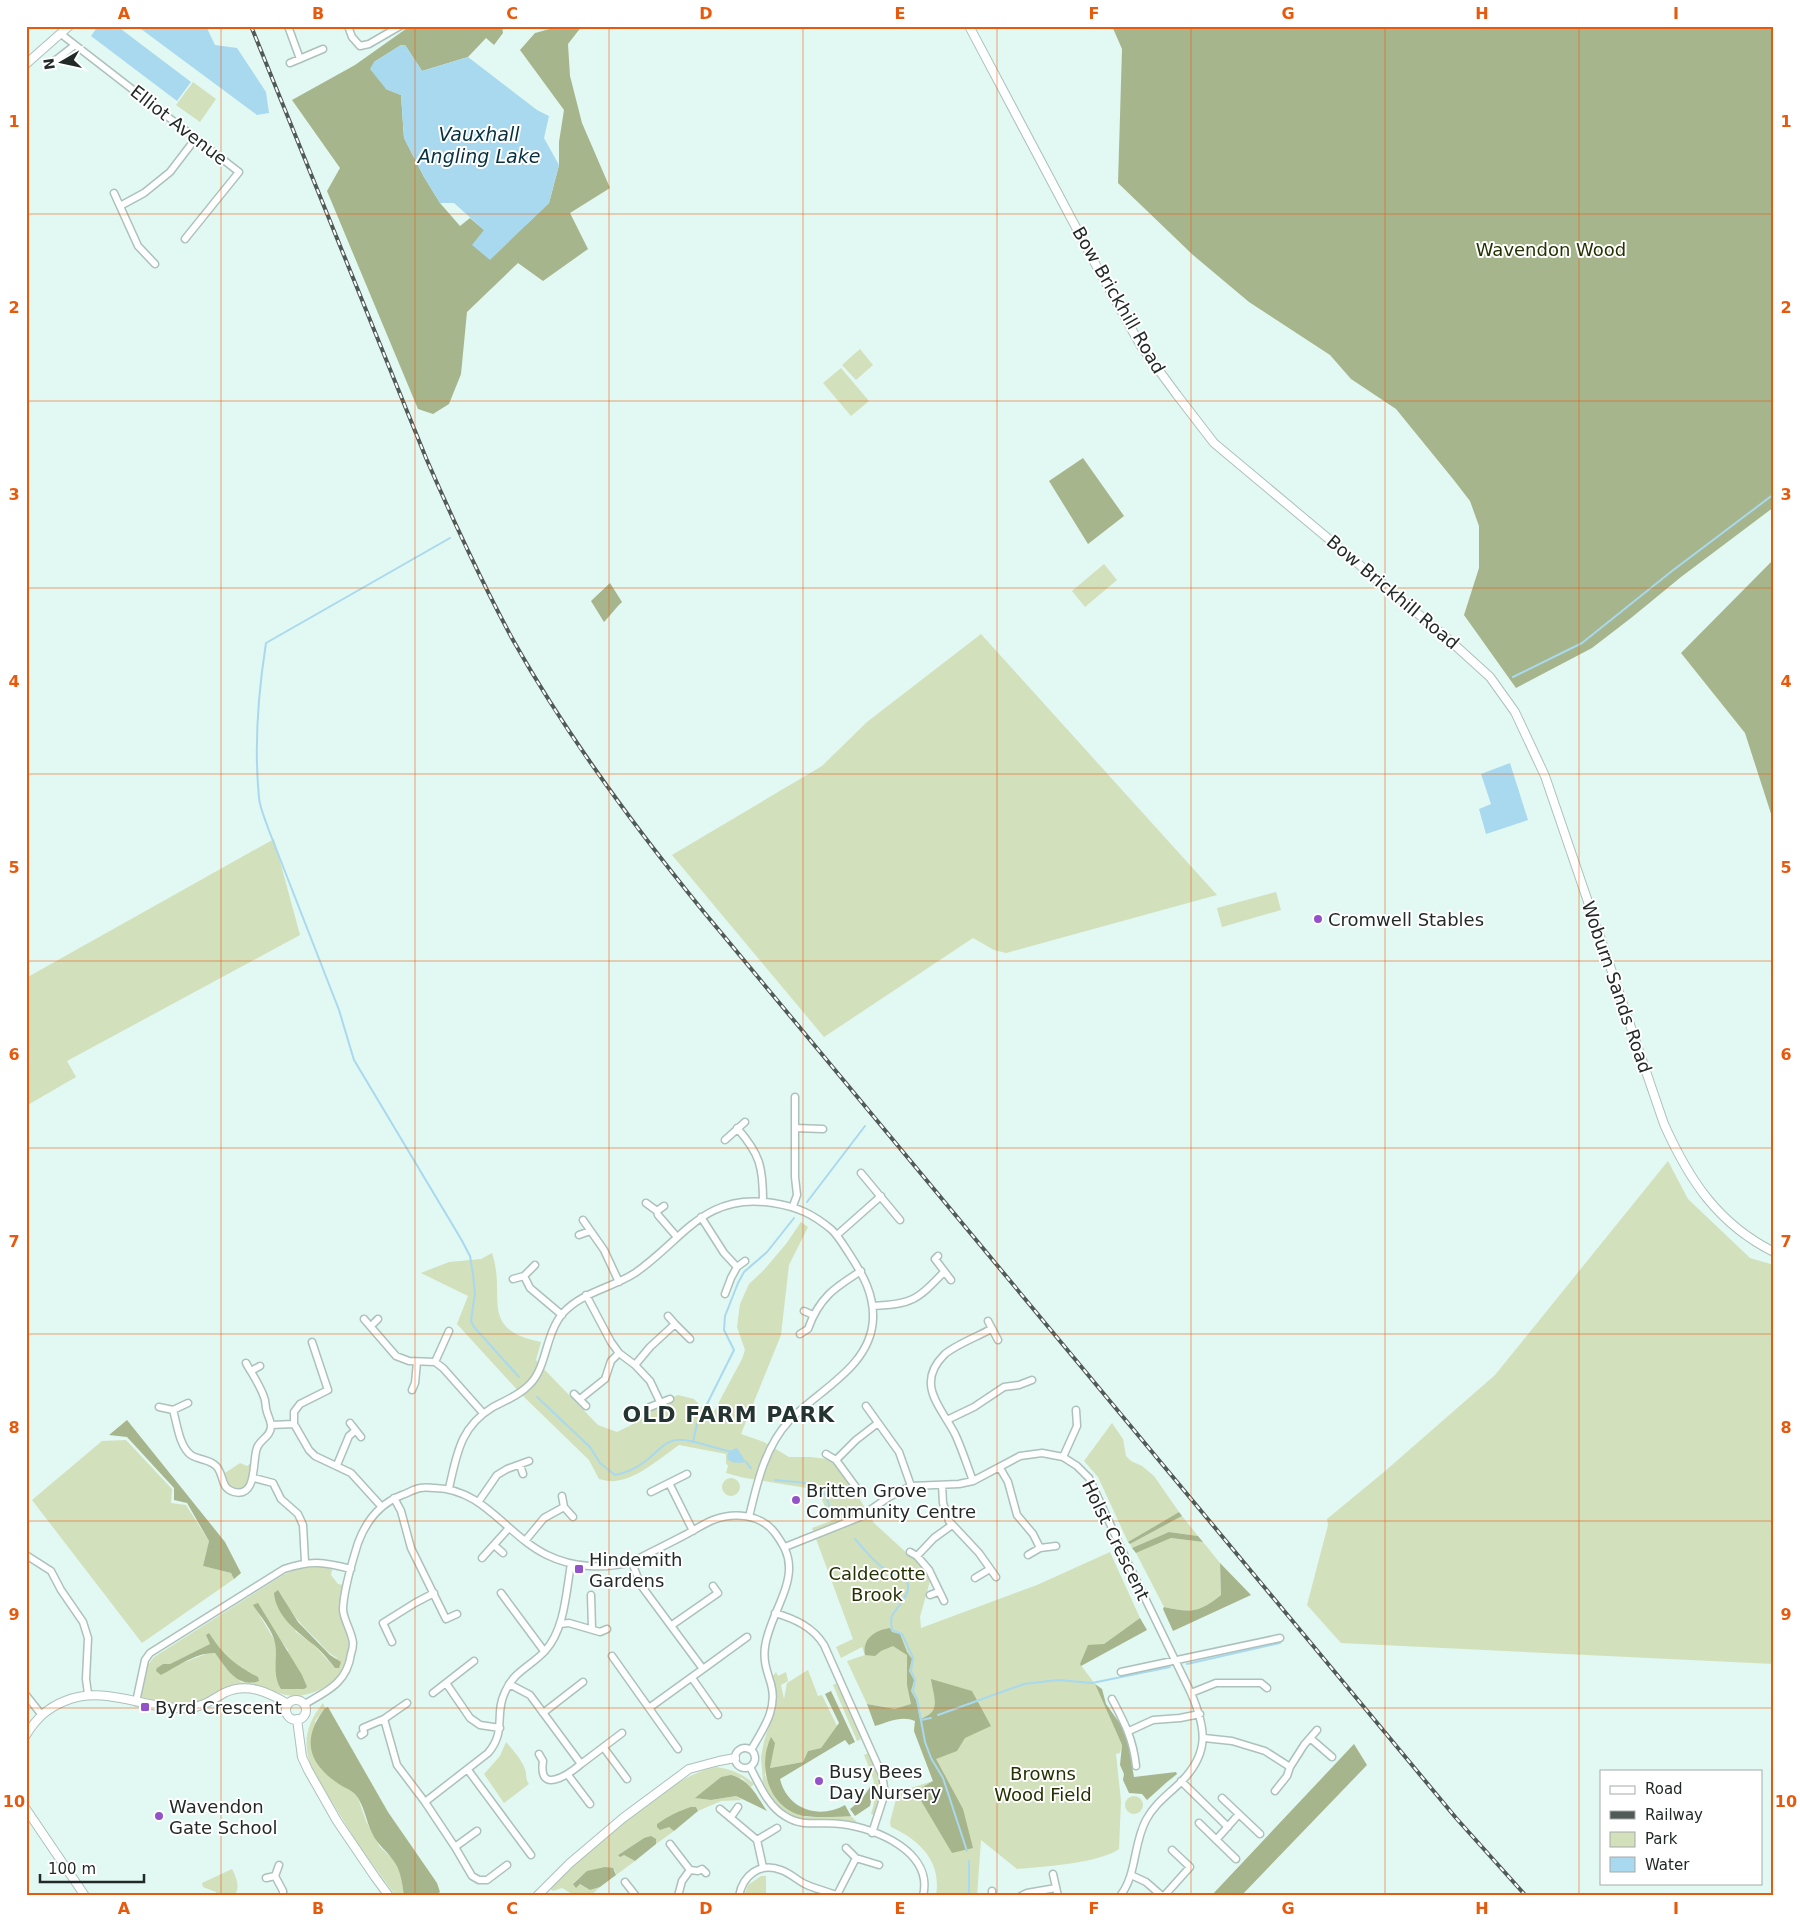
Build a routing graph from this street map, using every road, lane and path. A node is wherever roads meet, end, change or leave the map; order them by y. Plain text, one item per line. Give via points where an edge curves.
1 (69, 26) edge
2 (288, 26) edge
3 (348, 26) edge
4 (400, 26) edge
5 (969, 26) edge
6 (62, 34) junction
7 (75, 45) junction
8 (323, 49) dead end
9 (300, 59) junction
10 (53, 62) dead end
11 (290, 63) dead end
12 (26, 64) edge
13 (196, 138) junction
14 (114, 193) dead end
15 (120, 206) junction
16 (185, 239) dead end
17 (155, 264) dead end
18 (1501, 692) joint
19 (796, 1097) dead end
20 (745, 1122) dead end
21 (737, 1128) junction
22 (795, 1128) junction
23 (823, 1129) dead end
24 (725, 1140) dead end
25 (861, 1173) dead end
26 (881, 1196) junction
27 (762, 1201) junction
28 (646, 1203) dead end
29 (664, 1206) dead end
30 (793, 1206) junction
31 (657, 1211) junction
32 (701, 1217) junction
33 (583, 1220) dead end
34 (900, 1220) dead end
35 (590, 1231) junction
36 (837, 1235) junction
37 (579, 1236) dead end
38 (677, 1237) junction
39 (1774, 1252) edge
40 (938, 1256) dead end
41 (745, 1261) dead end
42 (535, 1265) dead end
43 (737, 1267) junction
44 (860, 1271) junction
45 (944, 1272) junction
46 (524, 1276) junction
47 (512, 1278) dead end
48 (951, 1280) dead end
49 (620, 1282) junction
50 (725, 1294) dead end
51 (586, 1295) junction
52 (873, 1306) junction
53 (804, 1311) dead end
54 (562, 1315) junction
55 (813, 1315) junction
56 (668, 1316) dead end
57 (364, 1319) dead end
58 (378, 1319) dead end
59 (988, 1321) dead end
60 (675, 1324) junction
61 (371, 1326) junction
62 (991, 1329) junction
63 (449, 1331) dead end
64 (800, 1334) dead end
65 (690, 1339) dead end
66 (998, 1340) dead end
67 (312, 1342) dead end
68 (619, 1353) junction
69 (417, 1362) junction
70 (435, 1362) junction
71 (246, 1363) dead end
72 (635, 1365) junction
73 (260, 1366) dead end
74 (251, 1372) junction
75 (1032, 1380) dead end
76 (337, 1388) dead end
77 (328, 1390) junction
78 (412, 1390) dead end
79 (574, 1394) dead end
80 (670, 1399) dead end
81 (580, 1400) junction
82 (660, 1402) junction
83 (188, 1404) dead end
84 (586, 1406) dead end
85 (866, 1406) dead end
86 (159, 1407) dead end
87 (650, 1407) dead end
88 (173, 1410) junction
89 (1076, 1410) dead end
90 (483, 1413) junction
91 (947, 1420) junction
92 (350, 1423) dead end
93 (878, 1423) junction
94 (294, 1424) junction
95 (272, 1425) junction
96 (355, 1431) junction
97 (362, 1437) dead end
98 (826, 1454) dead end
99 (1063, 1457) junction
100 (836, 1460) junction
101 (529, 1461) dead end
102 (337, 1465) junction
103 (520, 1465) junction
104 (1000, 1468) junction
105 (523, 1474) dead end
106 (687, 1474) dead end
107 (254, 1478) junction
108 (972, 1481) junction
109 (669, 1483) junction
110 (942, 1485) junction
111 (911, 1486) junction
112 (449, 1488) junction
113 (858, 1490) dead end
114 (652, 1492) dead end
115 (562, 1496) dead end
116 (394, 1498) junction
117 (479, 1501) junction
118 (381, 1506) junction
119 (564, 1507) junction
120 (573, 1517) dead end
121 (749, 1517) junction
122 (952, 1525) junction
123 (509, 1528) junction
124 (693, 1531) junction
125 (525, 1541) junction
126 (494, 1545) junction
127 (1056, 1546) dead end
128 (785, 1547) junction
129 (1040, 1548) junction
130 (910, 1552) dead end
131 (503, 1553) dead end
132 (26, 1555) edge
133 (1028, 1555) dead end
134 (917, 1556) junction
135 (482, 1558) dead end
136 (305, 1562) junction
137 (632, 1562) junction
138 (571, 1564) junction
139 (351, 1569) junction
140 (990, 1569) junction
141 (996, 1577) dead end
142 (975, 1578) dead end
143 (713, 1586) dead end
144 (938, 1592) junction
145 (501, 1593) dead end
146 (434, 1594) junction
147 (592, 1594) dead end
148 (930, 1595) dead end
149 (944, 1602) dead end
150 (775, 1613) junction
151 (457, 1614) dead end
152 (560, 1624) junction
153 (672, 1625) junction
154 (592, 1628) junction
155 (607, 1629) dead end
156 (1246, 1636) dead end
157 (748, 1637) dead end
158 (1280, 1638) dead end
159 (392, 1642) dead end
160 (1249, 1644) junction
161 (544, 1651) junction
162 (612, 1656) dead end
163 (474, 1661) dead end
164 (1176, 1661) junction
165 (703, 1669) junction
166 (1121, 1672) dead end
167 (1259, 1675) dead end
168 (692, 1678) junction
169 (583, 1682) dead end
170 (446, 1683) junction
171 (1261, 1683) junction
172 (509, 1684) junction
173 (1267, 1688) dead end
174 (433, 1693) dead end
175 (1191, 1693) junction
176 (88, 1694) junction
177 (26, 1696) edge
178 (1112, 1699) dead end
179 (136, 1702) junction
180 (407, 1702) dead end
181 (288, 1704) junction
182 (304, 1704) junction
183 (650, 1708) junction
184 (542, 1712) junction
185 (42, 1714) junction
186 (1200, 1714) junction
187 (718, 1715) dead end
188 (384, 1719) junction
189 (297, 1720) junction
190 (500, 1728) junction
191 (1317, 1730) dead end
192 (1129, 1731) junction
193 (622, 1733) dead end
194 (26, 1735) edge
195 (361, 1735) dead end
196 (1204, 1738) junction
197 (1310, 1738) junction
198 (604, 1748) junction
199 (678, 1749) dead end
200 (751, 1750) junction
201 (539, 1754) dead end
202 (1332, 1757) dead end
203 (736, 1758) junction
204 (581, 1764) junction
205 (1136, 1766) dead end
206 (750, 1767) junction
207 (1290, 1767) junction
208 (468, 1770) junction
209 (568, 1774) junction
210 (627, 1780) dead end
211 (1181, 1781) junction
212 (1275, 1791) dead end
213 (1222, 1798) dead end
214 (425, 1802) junction
215 (590, 1804) dead end
216 (738, 1807) dead end
217 (720, 1808) dead end
218 (26, 1809) edge
219 (1240, 1814) junction
220 (731, 1817) junction
221 (1199, 1823) dead end
222 (1228, 1827) junction
223 (776, 1828) dead end
224 (477, 1831) dead end
225 (872, 1832) junction
226 (1260, 1834) dead end
227 (757, 1840) junction
228 (1216, 1840) junction
229 (670, 1844) dead end
230 (455, 1847) junction
231 (846, 1848) dead end
232 (1172, 1850) dead end
233 (531, 1854) dead end
234 (856, 1858) junction
235 (1236, 1859) dead end
236 (279, 1865) dead end
237 (507, 1865) dead end
238 (879, 1865) dead end
239 (763, 1867) junction
240 (690, 1870) junction
241 (706, 1873) dead end
242 (1053, 1874) dead end
243 (1131, 1875) junction
244 (275, 1876) junction
245 (266, 1878) dead end
246 (625, 1882) dead end
247 (1056, 1888) junction
248 (820, 1893) edge
249 (85, 1896) edge
250 (283, 1896) edge
251 (389, 1896) edge
252 (537, 1896) edge
253 (636, 1896) edge
254 (678, 1896) edge
255 (739, 1896) edge
256 (837, 1896) edge
257 (923, 1896) edge
258 (1021, 1896) edge
259 (1058, 1896) edge
260 (1120, 1896) edge
261 (1163, 1896) edge

1 - 6 street
2 - 9 street
3 - 4 street via 360,46
5 - 18 street, Bow Brickhill Road via 1142,346 1214,443 1447,638 1490,677
6 - 7 street, Elliot Avenue
6 - 12 street
7 - 10 street
7 - 13 street, Elliot Avenue
8 - 9 street
9 - 11 street
13 - 15 street via 170,172 144,194
13 - 16 street, Elliot Avenue via 239,172
14 - 15 street
15 - 17 street via 138,246
18 - 39 street, Woburn Sands Road via 1515,712 1545,776 1661,1116 1678,1156 1715,1209 1738,1230
19 - 22 street
20 - 21 street
21 - 24 street
21 - 27 street via 758,1156
22 - 23 street
22 - 30 street via 797,1195
25 - 26 street
26 - 34 street
26 - 36 street
27 - 30 street
27 - 32 street via 726,1204
28 - 31 street
29 - 31 street
30 - 36 street
31 - 38 street
32 - 38 street
32 - 43 street
33 - 35 street
35 - 37 street
35 - 49 street
36 - 44 street
38 - 49 street
40 - 45 street via 935,1259
41 - 43 street
42 - 46 street
43 - 50 street
44 - 52 street
44 - 55 street via 828,1293
45 - 48 street
45 - 52 street via 912,1301
46 - 47 street
46 - 54 street via 530,1288
49 - 51 street
51 - 54 street
51 - 68 street
52 - 121 street via 871,1334 856,1363 789,1421 779,1435 764,1462
53 - 55 street
54 - 90 street via 551,1333 539,1372 532,1383 520,1394
55 - 64 street via 808,1329
56 - 60 street
57 - 61 street
58 - 61 street
59 - 62 street
60 - 65 street
60 - 72 street
61 - 69 street via 396,1356
62 - 66 street
62 - 91 street via 945,1354 934,1367 931,1376 933,1397
63 - 70 street
67 - 77 street
68 - 72 street
68 - 81 street via 611,1361 605,1379
69 - 70 street
69 - 78 street
70 - 90 street
71 - 74 street
72 - 82 street via 650,1381
73 - 74 street
74 - 95 street via 265,1398
75 - 91 street via 1019,1385 1003,1384 974,1407
76 - 77 street
77 - 94 street via 300,1404 294,1412
79 - 81 street
80 - 82 street
81 - 84 street
82 - 87 street
83 - 88 street
85 - 93 street
86 - 88 street
88 - 107 street via 183,1444 190,1454 211,1461 218,1468 226,1488 234,1492 243,1491
89 - 99 street via 1077,1426
90 - 112 street via 466,1432 457,1452
91 - 108 street via 962,1450
92 - 96 street
93 - 100 street
93 - 111 street via 899,1452
94 - 95 street
94 - 102 street via 315,1456
95 - 107 street via 258,1446
96 - 97 street
96 - 102 street via 349,1436
98 - 100 street
99 - 104 street, Holst Crescent via 1042,1453 1020,1456
99 - 164 street, Holst Crescent via 1089,1478
100 - 113 street
101 - 103 street
102 - 118 street via 351,1473
103 - 105 street
103 - 117 street via 497,1475
104 - 108 street, Holst Crescent
104 - 129 street via 1008,1482 1016,1515 1033,1534
106 - 109 street
107 - 136 street via 273,1484 281,1499 298,1514 303,1525
108 - 110 street, Holst Crescent
109 - 114 street
109 - 124 street
110 - 111 street, Holst Crescent
110 - 122 street via 945,1513
111 - 128 street, Holst Crescent via 860,1518
112 - 116 street via 421,1488
112 - 117 street
115 - 119 street
116 - 118 street
116 - 146 street via 411,1548
117 - 123 street
118 - 139 street via 367,1522
119 - 120 street
119 - 125 street via 544,1518
121 - 124 street via 727,1516
121 - 128 street via 772,1528
122 - 134 street via 924,1546
122 - 140 street
123 - 125 street
123 - 126 street
124 - 137 street
125 - 138 street via 547,1555
126 - 131 street
126 - 135 street
127 - 129 street
128 - 150 street via 790,1568
129 - 133 street
130 - 134 street
132 - 176 street via 51,1571 83,1622 88,1638
134 - 144 street via 929,1570
136 - 139 street via 335,1564
136 - 179 street via 284,1569 150,1654 145,1660
137 - 138 street via 599,1566
137 - 153 street via 640,1584
138 - 152 street
139 - 182 street via 343,1611 353,1643 349,1667 339,1682
140 - 141 street
140 - 142 street
143 - 153 street via 718,1593
144 - 148 street
144 - 149 street
145 - 161 street
146 - 151 street via 446,1618
146 - 159 street via 383,1623
147 - 154 street
150 - 200 street via 765,1646 766,1670 773,1694 772,1710
150 - 225 street via 811,1629 824,1645 882,1775 885,1793
152 - 154 street
152 - 161 street
153 - 165 street
154 - 155 street via 600,1632
156 - 160 street
157 - 165 street
158 - 160 street
160 - 164 street
161 - 172 street
162 - 183 street
163 - 170 street
164 - 166 street
164 - 175 street, Holst Crescent
165 - 168 street
167 - 171 street
168 - 183 street
168 - 187 street
169 - 184 street
170 - 174 street
170 - 190 street via 470,1718 480,1725
171 - 173 street
171 - 175 street via 1216,1683
172 - 184 street via 530,1695
172 - 190 street via 504,1694
175 - 186 street, Holst Crescent
176 - 179 street
176 - 185 street via 72,1698
177 - 185 street
178 - 192 street
179 - 181 street via 191,1708 238,1688 256,1688
180 - 188 street
181 - 182 street via 296,1700
181 - 189 street via 289,1716
182 - 189 street via 306,1713
183 - 199 street
184 - 204 street
185 - 194 street
186 - 192 street via 1153,1720
186 - 196 street, Holst Crescent
188 - 195 street via 367,1725
188 - 214 street via 397,1765
189 - 251 street via 302,1757 308,1770 337,1821
190 - 208 street via 495,1745
191 - 197 street
192 - 205 street
193 - 198 street
196 - 207 street via 1232,1741 1265,1751
196 - 211 street, Holst Crescent via 1195,1765
197 - 202 street
197 - 207 street
198 - 204 street
198 - 210 street
200 - 203 street via 739,1750
200 - 206 street via 755,1759
201 - 209 street via 543,1761 542,1770 550,1780
203 - 206 street via 740,1767
203 - 252 street via 689,1770 577,1856
204 - 209 street
206 - 225 street via 775,1809 784,1816 802,1824 841,1824
207 - 212 street
208 - 214 street
208 - 233 street
209 - 215 street
211 - 222 street
211 - 243 street, Holst Crescent via 1156,1804 1146,1820 1138,1838
213 - 219 street
214 - 230 street
216 - 220 street
217 - 220 street
218 - 249 street
219 - 222 street
219 - 226 street
220 - 227 street
221 - 228 street
222 - 228 street
223 - 227 street
224 - 230 street
225 - 257 street via 913,1855 924,1877
227 - 239 street
228 - 235 street
229 - 240 street
230 - 237 street via 472,1876 479,1880 490,1881
231 - 234 street
232 - 261 street via 1190,1867
234 - 238 street
234 - 256 street
236 - 244 street
239 - 248 street via 781,1870
239 - 255 street via 742,1883
240 - 241 street via 702,1869
240 - 254 street via 682,1881
242 - 247 street
243 - 260 street, Holst Crescent
243 - 261 street
244 - 245 street
244 - 250 street
246 - 253 street
247 - 258 street
247 - 259 street
248 - 256 street

